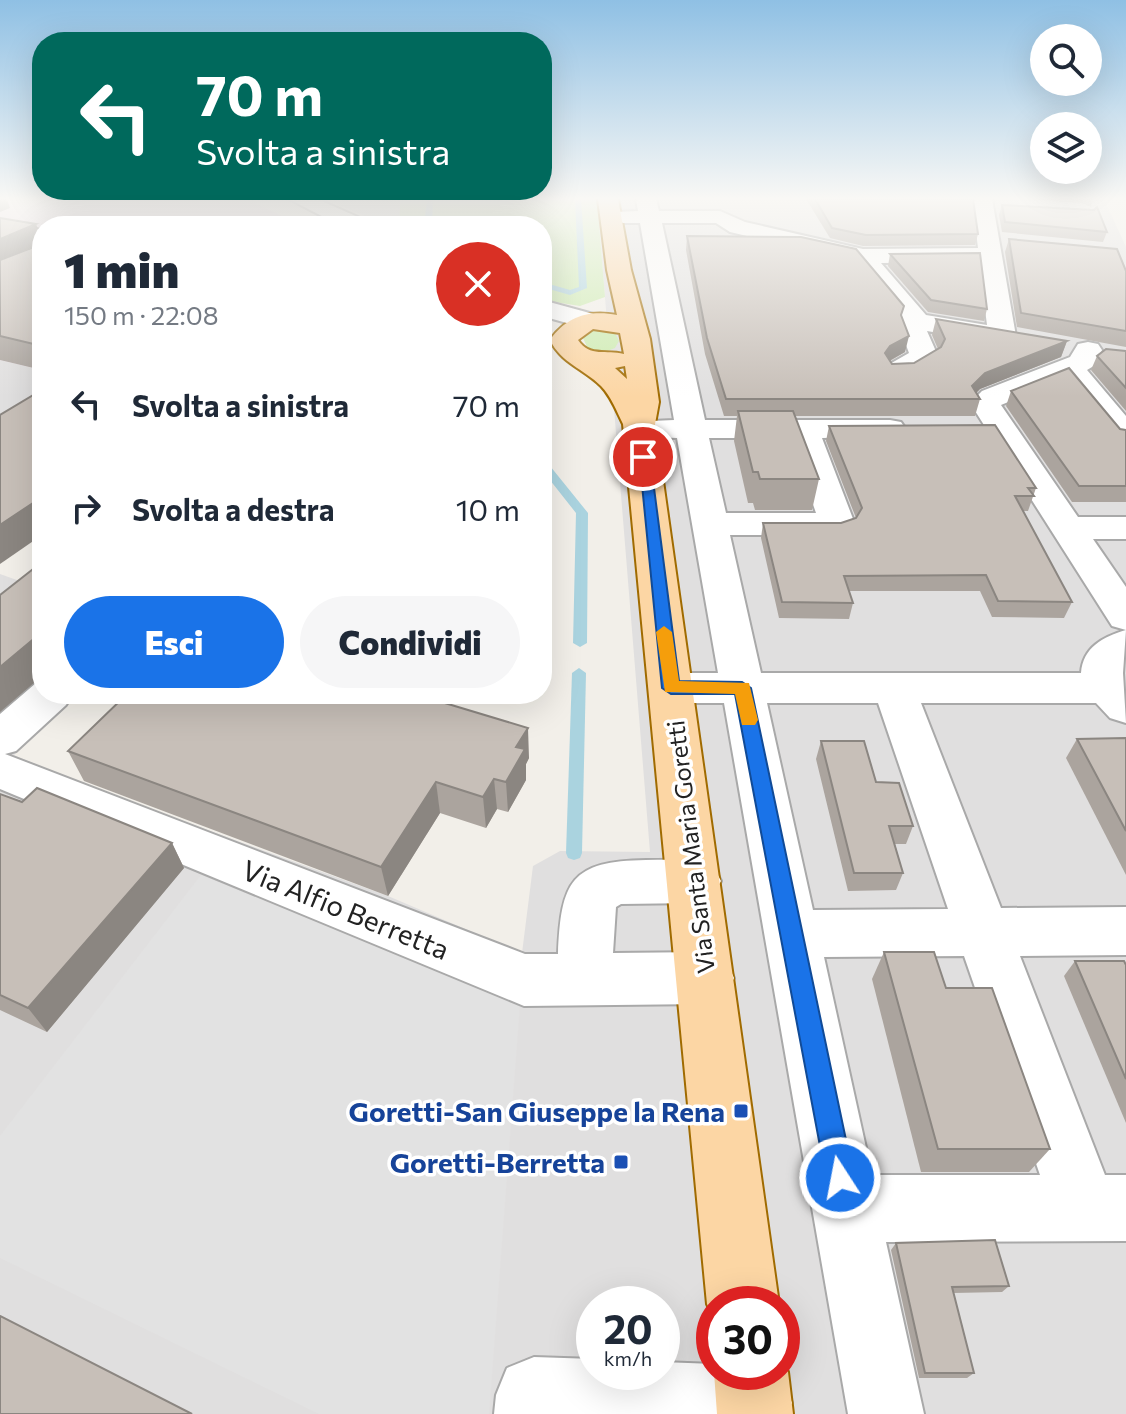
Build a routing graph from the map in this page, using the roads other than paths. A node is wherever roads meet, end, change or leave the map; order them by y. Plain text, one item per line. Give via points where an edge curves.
1 (618, 264) edge
2 (618, 265) edge
3 (659, 265) edge
4 (870, 265) edge
5 (992, 265) edge
6 (552, 311) edge
7 (589, 321) junction
8 (917, 321) junction
9 (553, 334) edge
10 (1002, 336) junction
11 (634, 340) junction
12 (1031, 341) edge
13 (588, 361) junction
14 (898, 371) edge
15 (640, 427) junction
16 (691, 429) junction
17 (803, 429) junction
18 (924, 429) edge
19 (1126, 436) edge
20 (710, 524) junction
21 (1066, 528) junction
22 (1126, 528) edge
23 (1126, 617) edge
24 (1126, 644) edge
25 (671, 688) junction
26 (742, 688) junction
27 (894, 688) junction
28 (1116, 697) edge
29 (40, 704) edge
30 (0, 739) edge
31 (0, 770) edge
32 (695, 881) junction
33 (1126, 931) edge
34 (982, 932) junction
35 (792, 934) junction
36 (706, 978) junction
37 (585, 980) junction
38 (1105, 1207) edge
39 (846, 1209) junction
40 (741, 1286) edge
41 (753, 1396) edge
42 (532, 1414) edge
43 (886, 1414) edge

1 - 7 main road via 614,297
2 - 11 main road
3 - 16 street
4 - 8 street
5 - 10 street
6 - 7 street
7 - 9 main road
7 - 11 main road via 610,321
8 - 10 street
8 - 14 street via 913,329 924,356
9 - 13 main road, Via Santa Maria Goretti
10 - 12 street
11 - 13 main road via 615,360
11 - 15 main road via 644,402
13 - 15 main road, Via Santa Maria Goretti via 615,383
15 - 16 street
15 - 25 main road, Via Santa Maria Goretti
16 - 17 street
16 - 20 street
17 - 18 street
17 - 20 street via 837,524
19 - 21 street via 1083,355 985,403 985,428
20 - 26 street
21 - 22 street
21 - 23 street
24 - 28 street via 1110,650 1102,661 1101,673
25 - 26 street
25 - 32 main road, Via Santa Maria Goretti
26 - 27 street
26 - 35 street
27 - 28 street
27 - 34 street
29 - 30 street
31 - 37 street, Via Alfio Berretta via 524,980
32 - 36 main road, Via Santa Maria Goretti
32 - 37 street via 610,882 592,896
33 - 34 street
34 - 35 street
34 - 38 street
35 - 39 street
36 - 37 street, Via Alfio Berretta
36 - 40 main road, Via Santa Maria Goretti
38 - 39 street
39 - 43 street
41 - 42 street via 534,1395

